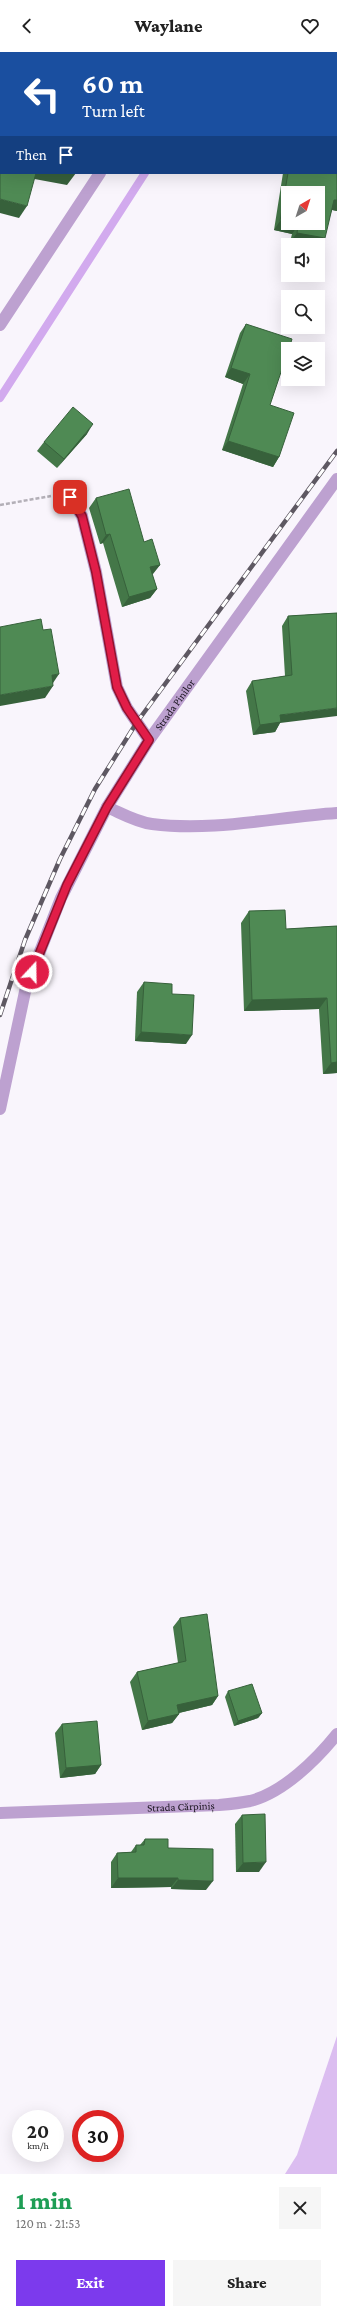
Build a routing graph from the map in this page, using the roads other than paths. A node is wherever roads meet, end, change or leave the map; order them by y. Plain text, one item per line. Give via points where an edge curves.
1 (99, 174) edge
2 (0, 325) edge
3 (337, 479) edge
4 (70, 497) road end
5 (149, 740) junction
6 (107, 807) junction
7 (337, 813) edge
8 (0, 1109) edge
9 (337, 1734) edge
10 (0, 1813) edge

1 - 2 street
3 - 5 street, Strada Pinilor
4 - 5 street via 82,516 96,572 117,687 127,708
5 - 6 street, Strada Pinilor
6 - 7 street via 130,818 152,824 194,826
6 - 8 street, Strada Pinilor via 61,898 26,987
9 - 10 street, Strada Cărpiniș via 324,1750 286,1784 252,1801 220,1805

